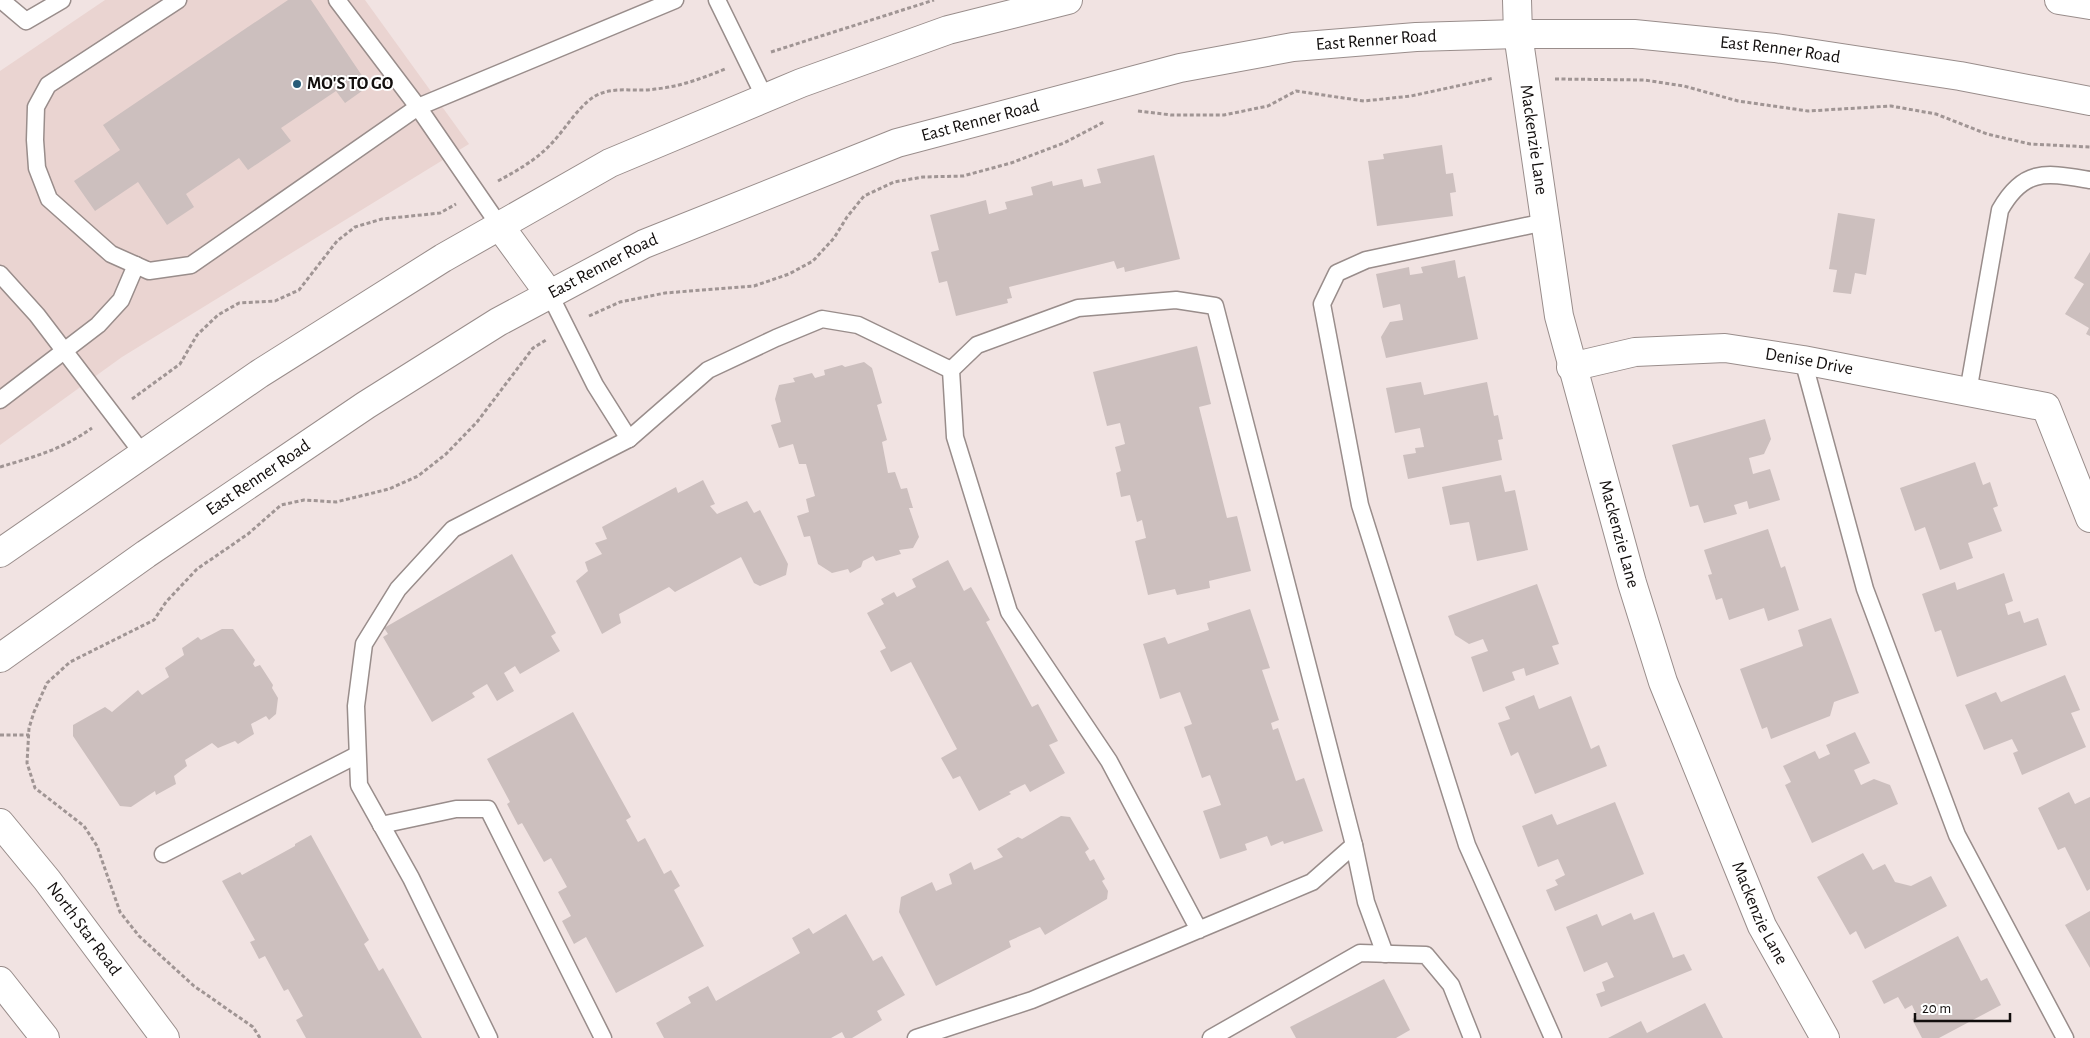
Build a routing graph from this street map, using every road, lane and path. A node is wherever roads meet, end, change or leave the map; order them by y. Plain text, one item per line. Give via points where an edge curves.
1 (1, 0) edge
2 (62, 0) edge
3 (178, 0) edge
4 (337, 0) edge
5 (675, 0) edge
6 (717, 0) edge
7 (934, 0) edge
8 (1068, 0) edge
9 (1517, 0) edge
10 (2059, 0) edge
11 (2090, 5) edge
12 (1518, 34) junction
13 (746, 60) junction
14 (765, 98) junction
15 (2090, 101) edge
16 (418, 108) junction
17 (2090, 180) edge
18 (477, 193) junction
19 (1545, 222) junction
20 (499, 225) junction
21 (136, 265) junction
22 (0, 274) edge
23 (550, 296) junction
24 (65, 352) junction
25 (1803, 360) junction
26 (1571, 367) junction
27 (952, 370) junction
28 (1968, 392) junction
29 (0, 400) edge
30 (112, 414) junction
31 (629, 439) junction
32 (143, 454) junction
33 (0, 467) edge
34 (2090, 518) edge
35 (0, 553) edge
36 (0, 658) edge
37 (0, 735) edge
38 (29, 735) dead end
39 (357, 755) junction
40 (0, 823) edge
41 (381, 825) junction
42 (1354, 845) junction
43 (163, 854) dead end
44 (1199, 930) junction
45 (1385, 954) junction
46 (0, 981) edge
47 (947, 1033) edge
48 (44, 1038) edge
49 (165, 1038) edge
50 (489, 1038) edge
51 (603, 1038) edge
52 (916, 1038) edge
53 (1211, 1038) edge
54 (1472, 1038) edge
55 (1553, 1038) edge
56 (1825, 1038) edge
57 (2065, 1038) edge

1 - 2 lane via 26,21
3 - 21 lane via 48,85 36,108 37,168 49,199 111,254
4 - 16 lane
5 - 16 lane
6 - 13 lane
7 - 13 path
8 - 14 main road via 948,30
9 - 12 main road, Mackenzie Lane
10 - 11 main road
12 - 15 main road, East Renner Road via 1634,34 1775,48 1960,76
12 - 19 main road, Mackenzie Lane
12 - 23 main road, East Renner Road via 1416,37 1293,47 1180,68 897,143 644,244
13 - 14 lane
13 - 18 path via 706,77 656,90 601,93 585,104 533,161
14 - 20 main road via 610,163
16 - 18 lane
16 - 21 lane via 191,265 150,271
17 - 28 lane via 2049,174 2021,183 2008,196 2000,210
18 - 20 lane
18 - 30 path via 440,212 382,219 355,227 337,241 300,290 274,301 239,303 218,315 197,334 180,364
19 - 26 main road, Mackenzie Lane via 1558,316
19 - 55 lane via 1366,260 1337,273 1322,304 1360,505 1446,779 1467,845
20 - 23 main road
20 - 32 main road via 258,374
21 - 24 lane via 120,300 98,325
22 - 24 lane
23 - 31 lane via 595,385
23 - 36 main road, East Renner Road via 498,322 341,422
24 - 29 lane
24 - 30 lane
25 - 26 main road, Denise Drive via 1724,348 1635,352
25 - 28 main road, Denise Drive
25 - 57 lane via 1865,589 1957,835
26 - 56 main road, Mackenzie Lane via 1663,682 1762,926
27 - 31 lane via 858,325 822,319 708,370
27 - 42 lane via 977,345 1078,308 1176,300 1215,306
27 - 44 lane via 955,437 1009,612 1109,761
28 - 34 main road, Denise Drive via 2046,408
30 - 32 lane
30 - 33 path via 52,452
31 - 39 lane via 454,529 398,589 364,644 356,706
32 - 35 main road
37 - 38 path
39 - 41 lane via 359,785
39 - 43 lane
40 - 49 main road, North Star Road via 47,880
41 - 50 lane via 411,878
41 - 51 lane via 456,809 488,809
42 - 44 lane via 1312,882
42 - 45 lane via 1366,902
44 - 47 lane
45 - 53 lane via 1360,952
45 - 54 lane via 1426,955 1451,985
46 - 48 main road
47 - 52 lane

